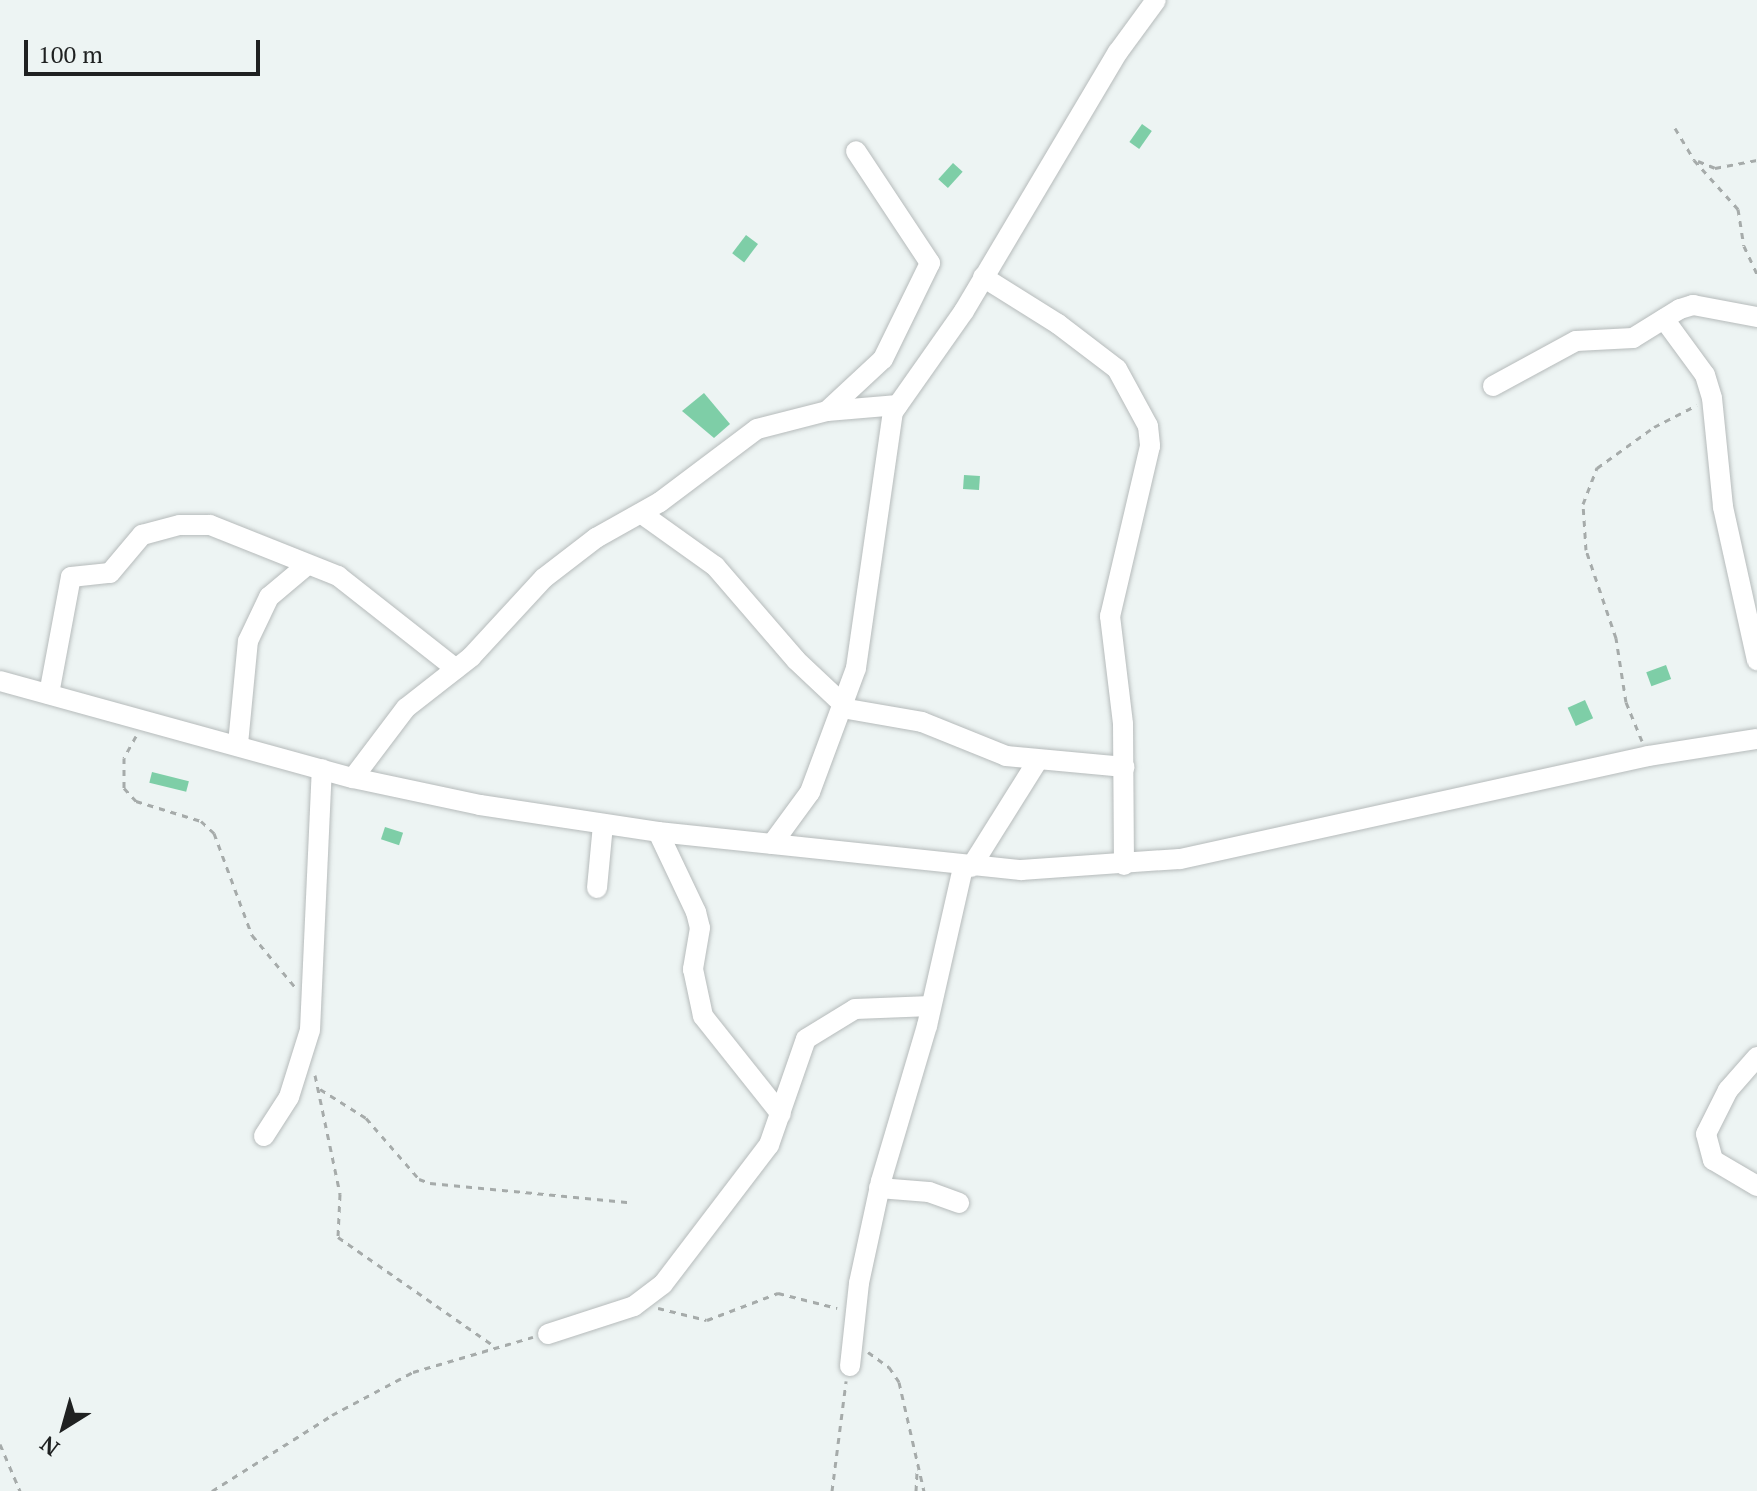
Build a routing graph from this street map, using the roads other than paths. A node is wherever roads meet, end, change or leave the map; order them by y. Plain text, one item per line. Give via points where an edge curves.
1 (1156, 0) edge
2 (856, 151) dead end
3 (983, 277) junction
4 (1757, 317) edge
5 (1664, 319) junction
6 (1493, 386) dead end
7 (898, 405) junction
8 (827, 411) junction
9 (642, 514) junction
10 (307, 565) junction
11 (1757, 660) edge
12 (456, 669) junction
13 (0, 681) edge
14 (49, 694) junction
15 (843, 707) junction
16 (1757, 739) edge
17 (238, 744) junction
18 (1038, 760) junction
19 (1124, 767) junction
20 (322, 769) junction
21 (353, 778) junction
22 (603, 825) junction
23 (658, 832) junction
24 (772, 844) junction
25 (1124, 865) junction
26 (967, 867) junction
27 (597, 888) dead end
28 (931, 1006) junction
29 (1757, 1057) edge
30 (781, 1114) junction
31 (264, 1136) dead end
32 (1757, 1186) edge
33 (879, 1188) junction
34 (959, 1203) dead end
35 (548, 1334) road end
36 (850, 1366) road end

1 - 3 street via 1118,52
2 - 8 street via 930,263 883,359
3 - 7 street
3 - 19 street via 1117,369 1148,426 1150,446 1110,616
4 - 5 street via 1693,305
5 - 6 street via 1633,338 1576,341
5 - 11 street via 1705,375 1712,398 1723,507
7 - 8 street
7 - 15 street via 884,460 856,668
8 - 9 street via 757,429
9 - 12 street via 596,538 544,578
9 - 15 street via 715,566
10 - 12 street via 360,590
10 - 14 street via 210,525 159,527 142,535 110,573 71,577
10 - 17 street via 269,597 248,641
12 - 21 street via 406,708
13 - 14 street
14 - 17 street
15 - 18 street via 922,722 1006,756
15 - 24 street via 810,792
16 - 25 street via 1648,756 1180,859
17 - 20 street
18 - 19 street
18 - 26 street
19 - 25 street
20 - 21 street
20 - 31 street via 314,1001 289,1097
21 - 22 street
22 - 23 street
22 - 27 street
23 - 24 street
23 - 30 street via 700,928 693,969 703,1016
24 - 26 street
25 - 26 street via 1066,870
26 - 28 street
28 - 30 street via 855,1009 825,1023 806,1039 793,1064
28 - 33 street
29 - 32 street via 1728,1090 1706,1134 1713,1160
30 - 35 street via 761,1158 663,1284 639,1302
33 - 34 street via 929,1192
33 - 36 street

